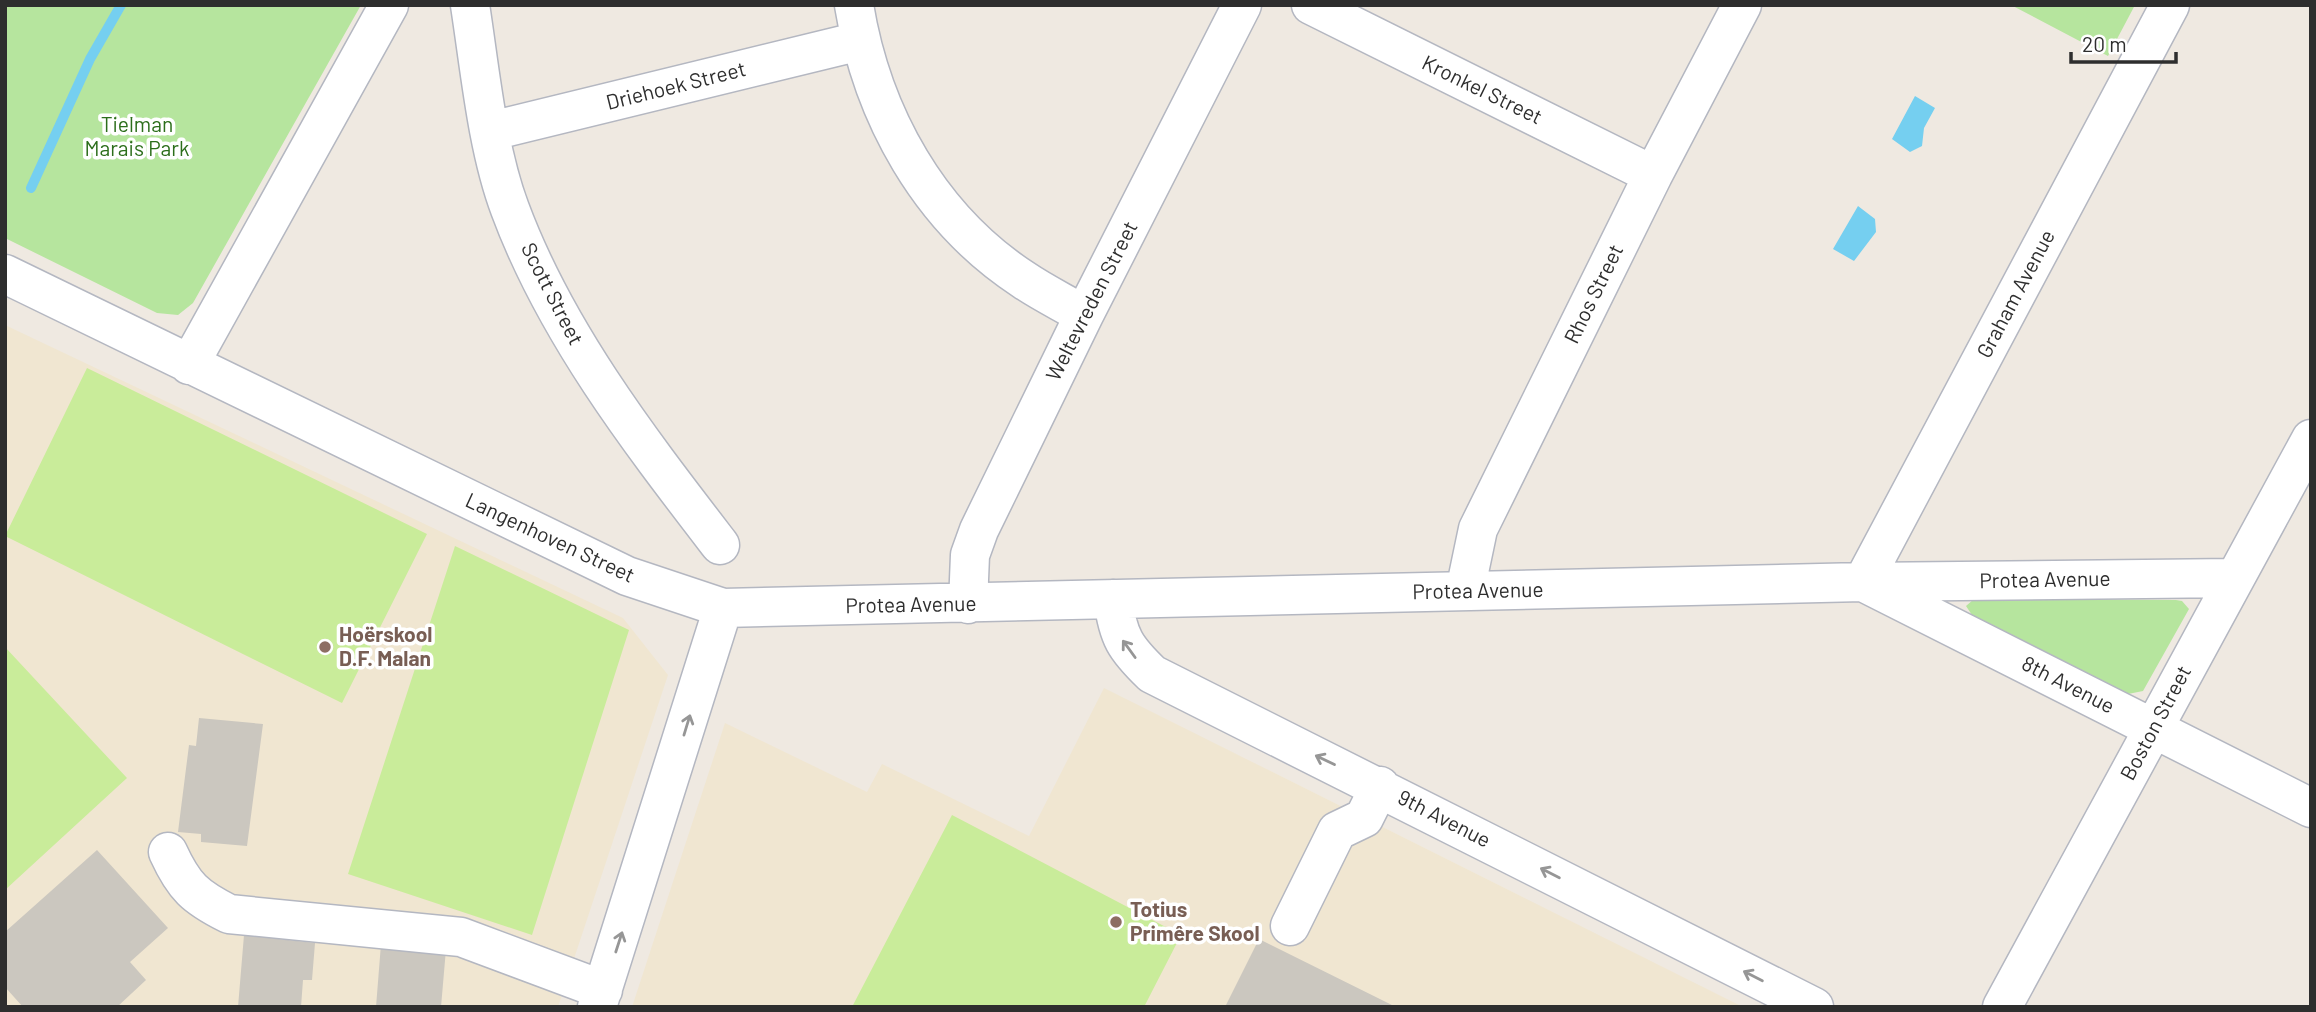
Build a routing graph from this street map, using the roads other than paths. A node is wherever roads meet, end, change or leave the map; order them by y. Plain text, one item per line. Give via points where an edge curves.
1 (389, 5) edge
2 (470, 5) edge
3 (1242, 5) edge
4 (1311, 5) edge
5 (1742, 5) edge
6 (2170, 5) edge
7 (857, 23) edge
8 (491, 131) junction
9 (1653, 174) junction
10 (5, 274) edge
11 (1084, 315) junction
12 (189, 365) junction
13 (2311, 439) edge
14 (720, 545) dead end
15 (2234, 578) junction
16 (1863, 582) junction
17 (1465, 591) junction
18 (1113, 599) junction
19 (968, 604) junction
20 (723, 608) junction
21 (2153, 729) junction
22 (1380, 786) junction
23 (2311, 808) edge
24 (168, 852) dead end
25 (1290, 926) dead end
26 (600, 999) edge
27 (1814, 1007) edge
28 (2002, 1007) edge

1 - 12 street
2 - 8 street, Scott Street
3 - 11 street, Weltevreden Street
4 - 9 street, Kronkel Street
5 - 9 street, Rhos Street
6 - 16 street, Graham Avenue
7 - 8 street, Driehoek Street
7 - 11 street via 888,121 932,193 990,254 1023,280
8 - 14 street, Scott Street via 509,207 558,314 640,442
9 - 17 street, Rhos Street via 1478,529
10 - 12 street, Langenhoven Street
11 - 19 street, Weltevreden Street via 979,530 970,555
12 - 20 street, Langenhoven Street via 627,576
13 - 15 street, Boston Street
15 - 16 street, Protea Avenue
15 - 21 street, Boston Street
16 - 17 street, Protea Avenue
16 - 21 street, 8th Avenue
17 - 18 street, Protea Avenue
18 - 19 street, Protea Avenue
22 -> 18 street, 9th Avenue via 1152,674 1130,653 1117,631
19 - 20 street, Protea Avenue
26 -> 20 street
21 - 23 street, 8th Avenue
21 - 28 street, Boston Street
22 - 25 street via 1364,818 1337,831
27 -> 22 street, 9th Avenue
24 - 26 street via 180,879 200,899 229,914 461,937

